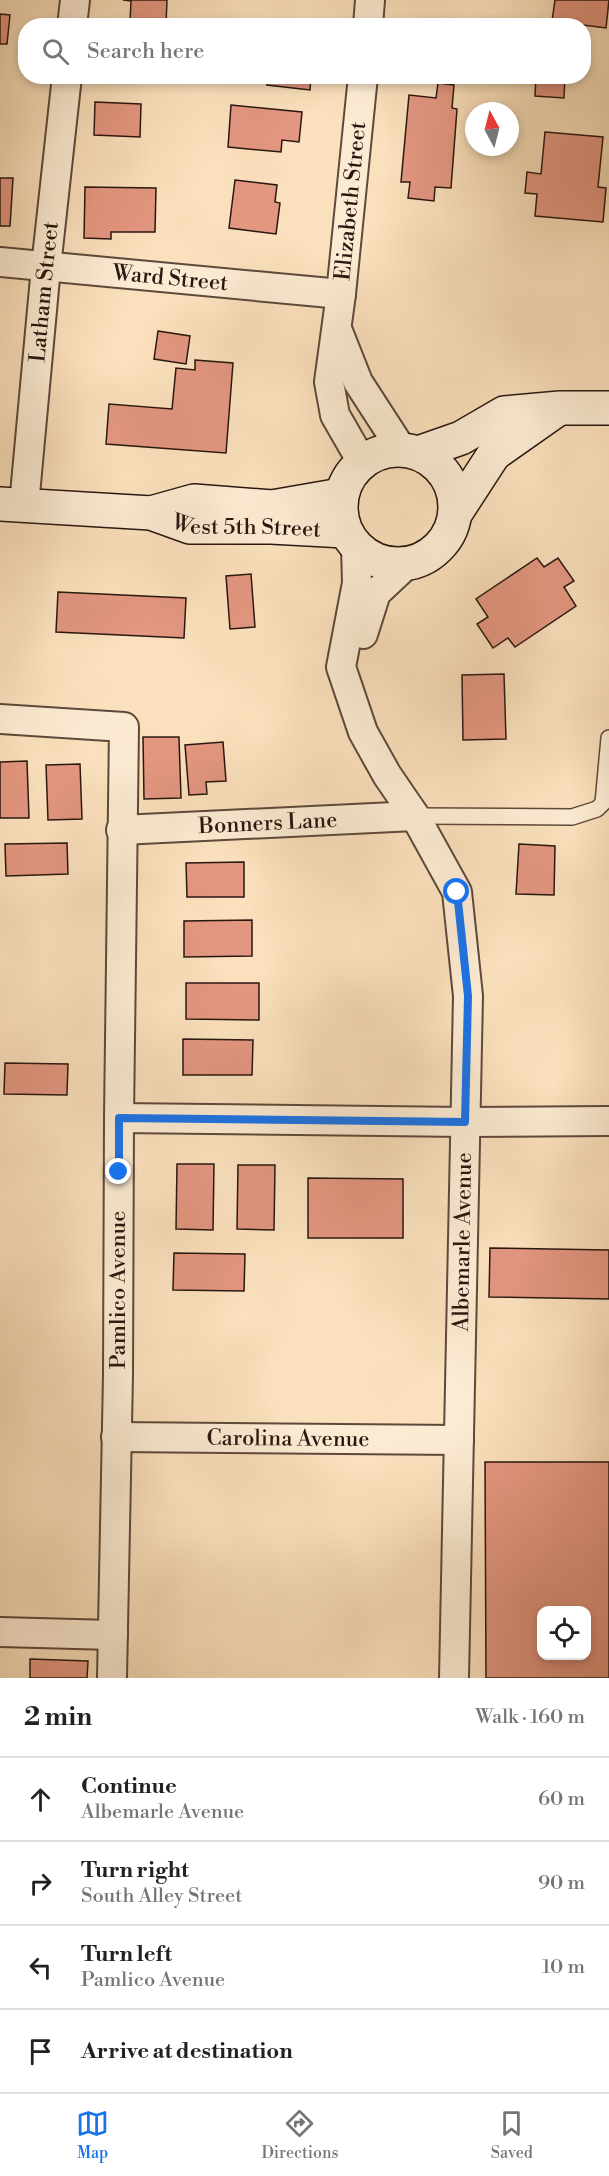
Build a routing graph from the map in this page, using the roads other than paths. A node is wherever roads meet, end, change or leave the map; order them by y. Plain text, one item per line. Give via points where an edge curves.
1 (75, 0) edge
2 (370, 0) edge
3 (73, 18) edge
4 (369, 18) edge
5 (65, 84) edge
6 (362, 84) edge
7 (0, 262) edge
8 (46, 267) junction
9 (340, 294) junction
10 (336, 327) junction
11 (560, 408) junction
12 (609, 408) edge
13 (410, 451) junction
14 (362, 462) junction
15 (341, 495) junction
16 (12, 505) edge
17 (151, 513) junction
18 (455, 514) junction
19 (351, 539) junction
20 (407, 564) junction
21 (348, 691) junction
22 (0, 719) edge
23 (609, 738) edge
24 (415, 816) junction
25 (121, 830) junction
26 (119, 1118) junction
27 (609, 1121) edge
28 (465, 1122) junction
29 (116, 1437) junction
30 (459, 1440) junction
31 (0, 1632) edge
32 (113, 1635) junction
33 (112, 1678) edge
34 (454, 1678) edge

1 - 3 street
2 - 4 street
5 - 8 street, Latham Street
6 - 9 street, Elizabeth Street
7 - 8 street, Ward Street
8 - 9 street, Ward Street
8 - 16 street, Latham Street
9 - 10 street, Elizabeth Street
10 - 13 street, Elizabeth Street via 358,382
10 - 14 street, Elizabeth Street via 329,382 335,415
11 - 12 main road
11 - 13 main road via 504,413 461,438
11 - 18 main road via 494,454
13 - 14 main road via 379,453
13 - 18 main road via 435,463 447,477
14 - 15 main road
15 - 17 main road, West 5th Street via 272,507 194,501
15 - 19 main road via 341,513
16 - 17 main road, West 5th Street
17 - 19 main road, West 5th Street via 190,527 271,527
18 - 20 main road via 450,532 439,547
19 - 20 main road via 371,558 388,564
19 - 21 street, Albemarle Avenue via 357,583 341,668
20 - 21 street via 376,593 358,670
21 - 24 street, Albemarle Avenue via 363,732
22 - 25 street, Pamlico Avenue via 124,727
23 - 24 lane via 603,803 597,809 572,816
24 - 25 street, Bonners Lane
24 - 28 street, Albemarle Avenue via 457,892 468,996
25 - 26 street, Pamlico Avenue
26 - 28 street
26 - 29 street, Pamlico Avenue
27 - 28 street
28 - 30 street, Albemarle Avenue
29 - 30 street, Carolina Avenue
29 - 32 street, Pamlico Avenue
30 - 34 street, Albemarle Avenue
31 - 32 street
32 - 33 street, Pamlico Avenue

